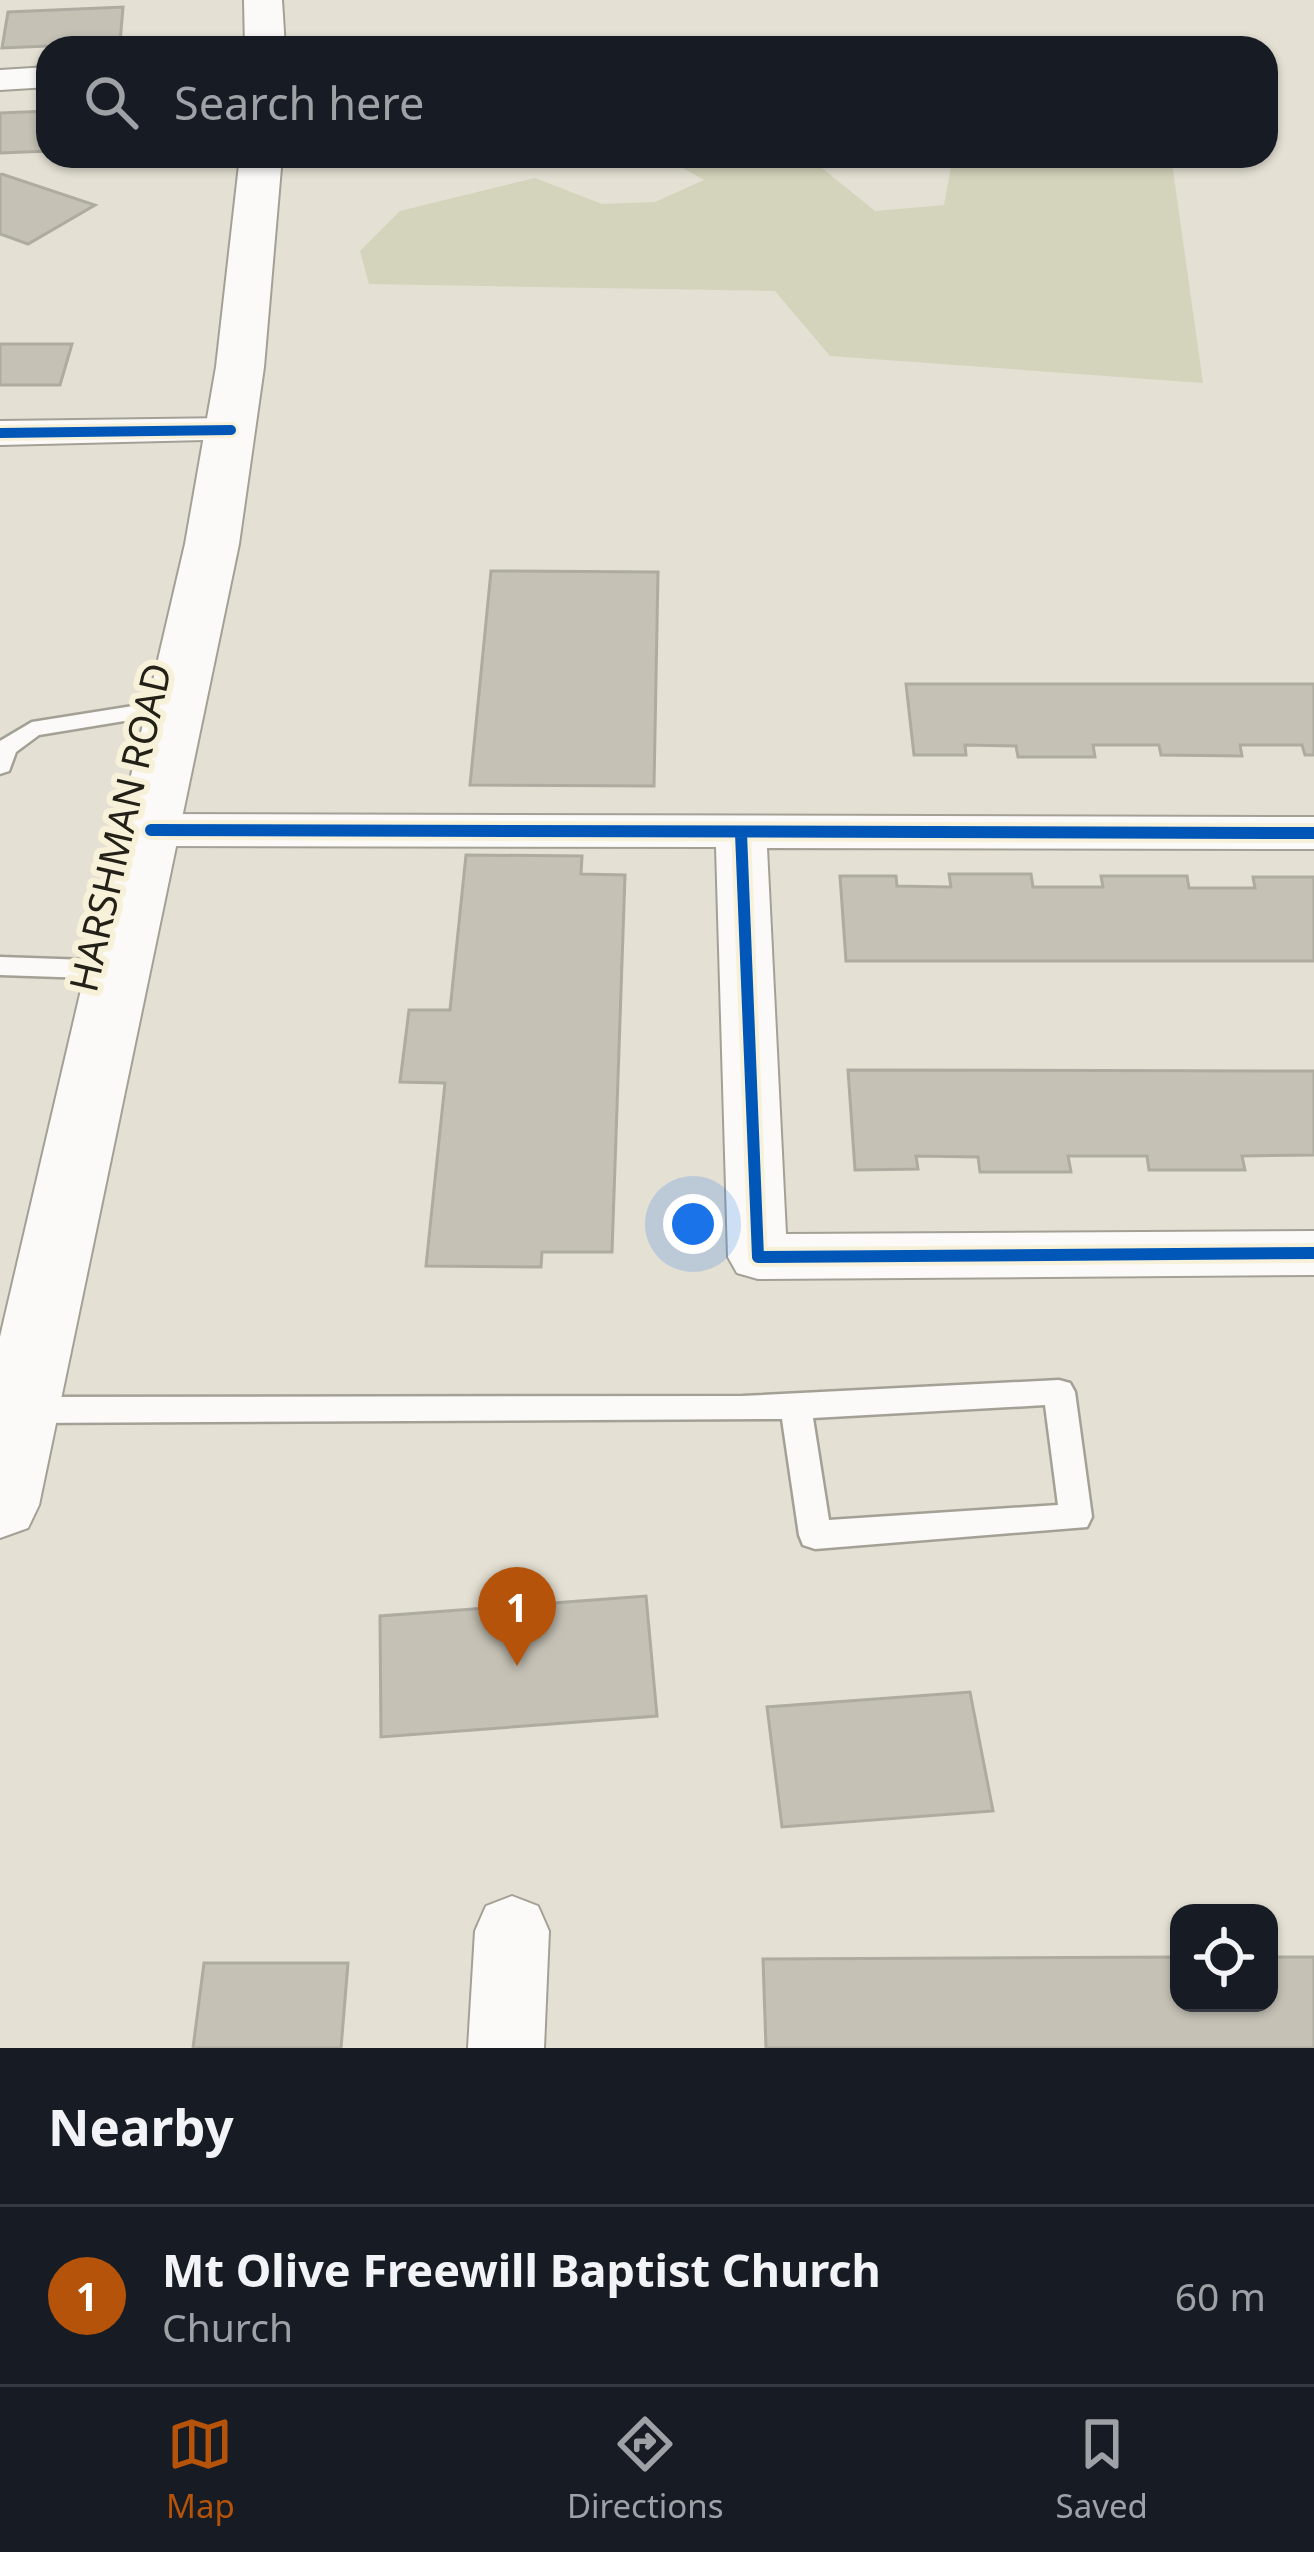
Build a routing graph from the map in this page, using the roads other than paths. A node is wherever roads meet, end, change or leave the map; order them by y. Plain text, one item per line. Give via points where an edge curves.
1 (263, 0) edge
2 (264, 36) edge
3 (36, 78) edge
4 (0, 80) edge
5 (260, 168) edge
6 (231, 430) junction
7 (0, 433) edge
8 (177, 706) junction
9 (0, 766) edge
10 (151, 830) junction
11 (741, 833) junction
12 (1314, 833) edge
13 (0, 966) edge
14 (118, 970) junction
15 (1314, 1253) edge
16 (796, 1407) junction
17 (21, 1410) junction
18 (0, 1505) edge
19 (512, 1931) dead end
20 (506, 2048) edge

1 - 2 main road
3 - 4 street
5 - 6 main road, HARSHMAN ROAD
6 - 7 street
6 - 8 main road, HARSHMAN ROAD
8 - 9 lane via 32,729 4,748
8 - 10 main road, HARSHMAN ROAD
10 - 11 street
10 - 14 main road, HARSHMAN ROAD
11 - 12 street
11 - 15 street via 758,1257
13 - 14 lane
14 - 17 main road, HARSHMAN ROAD
16 - 16 lane via 1059,1392 1076,1517 814,1535
16 - 17 lane
17 - 18 main road, HARSHMAN ROAD
19 - 20 street

